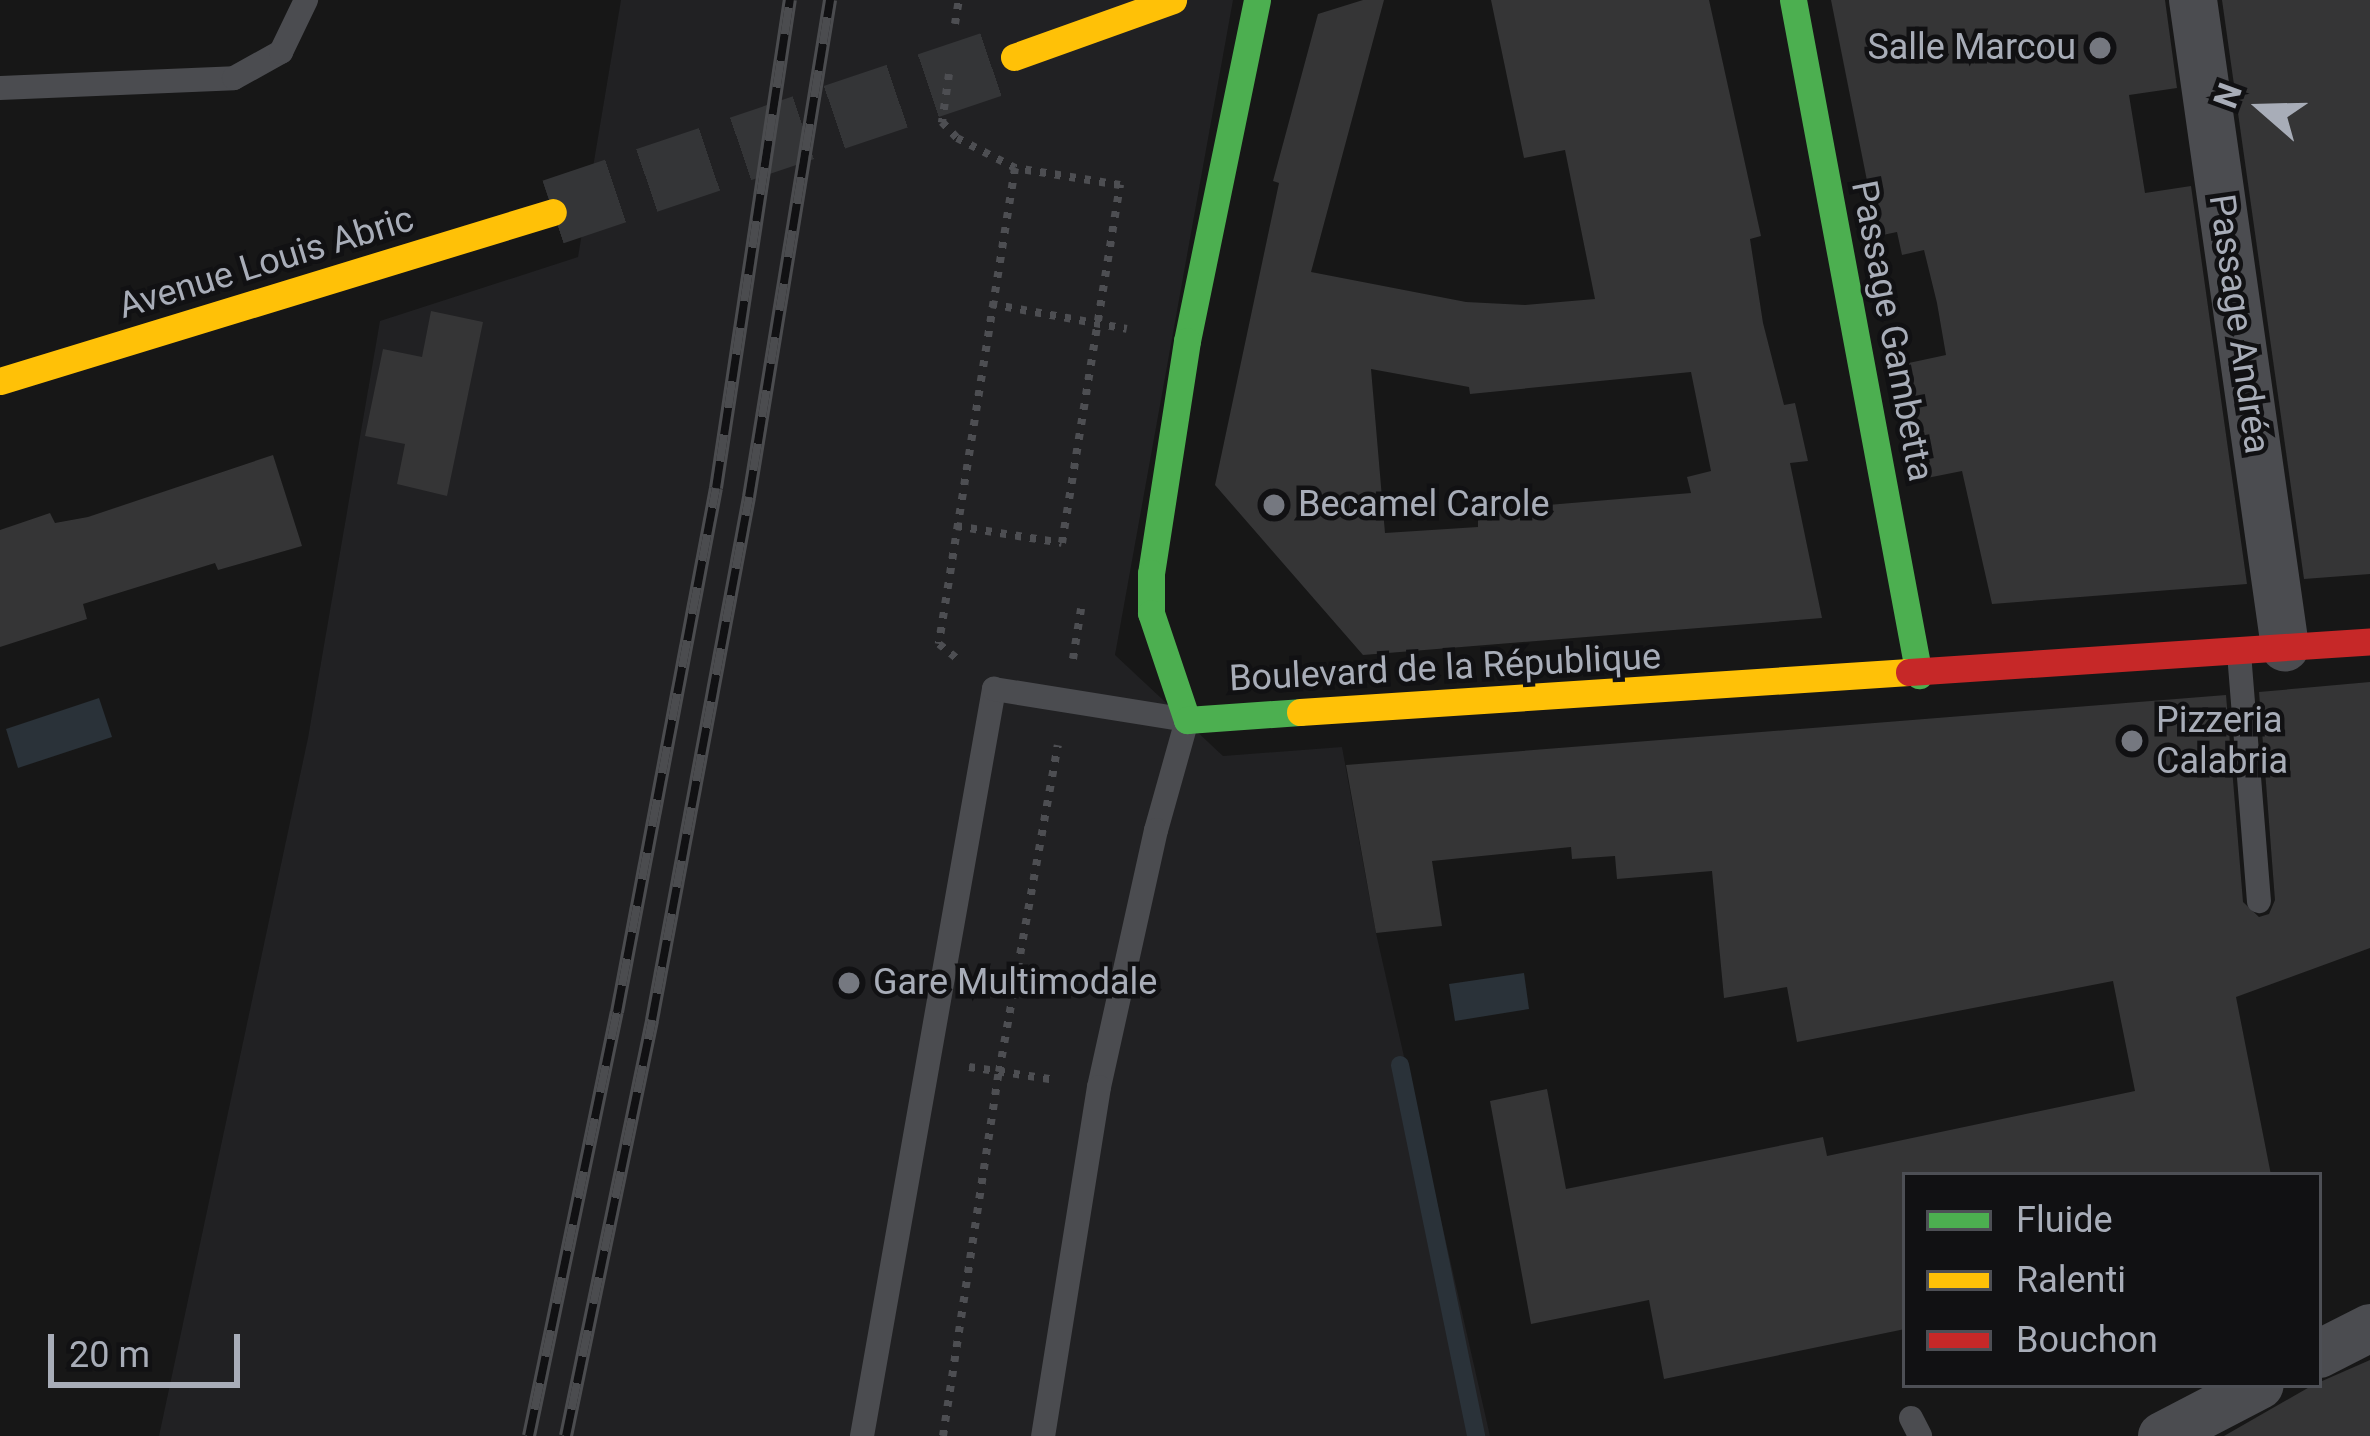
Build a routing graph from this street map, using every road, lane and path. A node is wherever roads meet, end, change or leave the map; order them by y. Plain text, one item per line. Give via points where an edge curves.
1 (306, 0) edge
2 (958, 0) edge
3 (1173, 0) edge
4 (1257, 0) edge
5 (1793, 0) edge
6 (2193, 0) edge
7 (953, 41) dead end
8 (1014, 57) tunnel mouth
9 (950, 61) dead end
10 (0, 88) edge
11 (1015, 168) junction
12 (553, 212) tunnel mouth
13 (991, 304) junction
14 (1051, 316) dead end
15 (0, 381) edge
16 (956, 526) junction
17 (2370, 641) edge
18 (2262, 649) junction
19 (1919, 675) junction
20 (994, 689) junction
21 (1187, 720) junction
22 (2259, 901) dead end
23 (932, 1062) junction
24 (1099, 1087) junction
25 (2370, 1328) edge
26 (2322, 1352) edge
27 (2254, 1388) edge
28 (862, 1436) edge
29 (1043, 1436) edge
30 (2162, 1436) edge

1 - 10 lane via 281,52 233,78
2 - 7 path
3 - 8 main road
4 - 21 main road, Boulevard de la République via 1187,341 1150,573 1151,613
5 - 19 main road, Passage Gambetta
6 - 18 street, Passage Andréa
9 - 11 path via 942,122
11 - 13 path
11 - 16 path via 1120,185 1066,521 1062,543
12 - 15 main road, Avenue Louis Abric
13 - 14 path
13 - 16 path
16 - 20 path via 939,644
17 - 18 main road, Boulevard de la République
18 - 19 main road, Boulevard de la République
18 - 22 lane
19 - 21 main road, Boulevard de la République
20 - 21 lane
20 - 23 lane
21 - 24 lane
23 - 24 path
23 - 28 lane
24 - 29 lane
25 - 26 street
27 - 30 street

